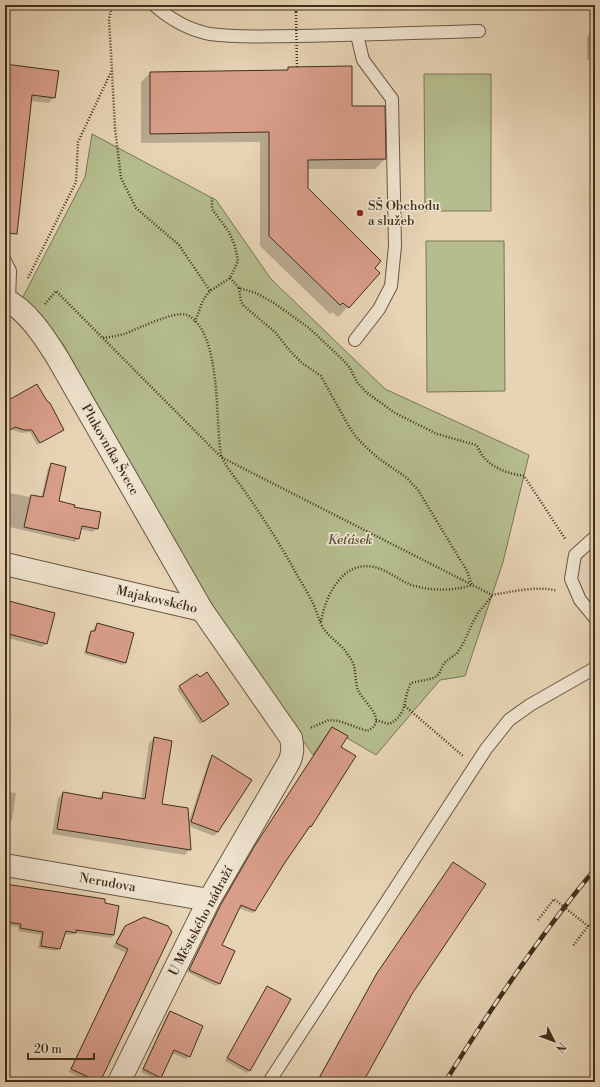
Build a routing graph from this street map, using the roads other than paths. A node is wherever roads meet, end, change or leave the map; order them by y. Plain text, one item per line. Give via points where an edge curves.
1 (154, 5) edge
2 (479, 31) dead end
3 (356, 36) junction
4 (5, 261) edge
5 (8, 294) edge
6 (355, 340) dead end
7 (595, 537) edge
8 (5, 564) edge
9 (202, 610) junction
10 (595, 618) edge
11 (595, 668) edge
12 (288, 764) joint
13 (5, 865) edge
14 (209, 900) junction
15 (119, 1082) edge
16 (269, 1082) edge

1 - 3 lane via 166,16 184,26 209,34
2 - 3 lane
3 - 6 lane via 363,60 392,99 395,246 391,286 379,309
4 - 5 lane via 10,271
5 - 9 street, Plukovníka Švece via 57,357
7 - 10 lane via 575,555 571,579 580,600
8 - 9 street, Majakovského
9 - 12 street, Majakovského via 290,738 293,748
11 - 16 lane via 509,720 486,749
12 - 14 street, U Městského nádraží
13 - 14 street, Nerudova
14 - 15 street, U Městského nádraží

